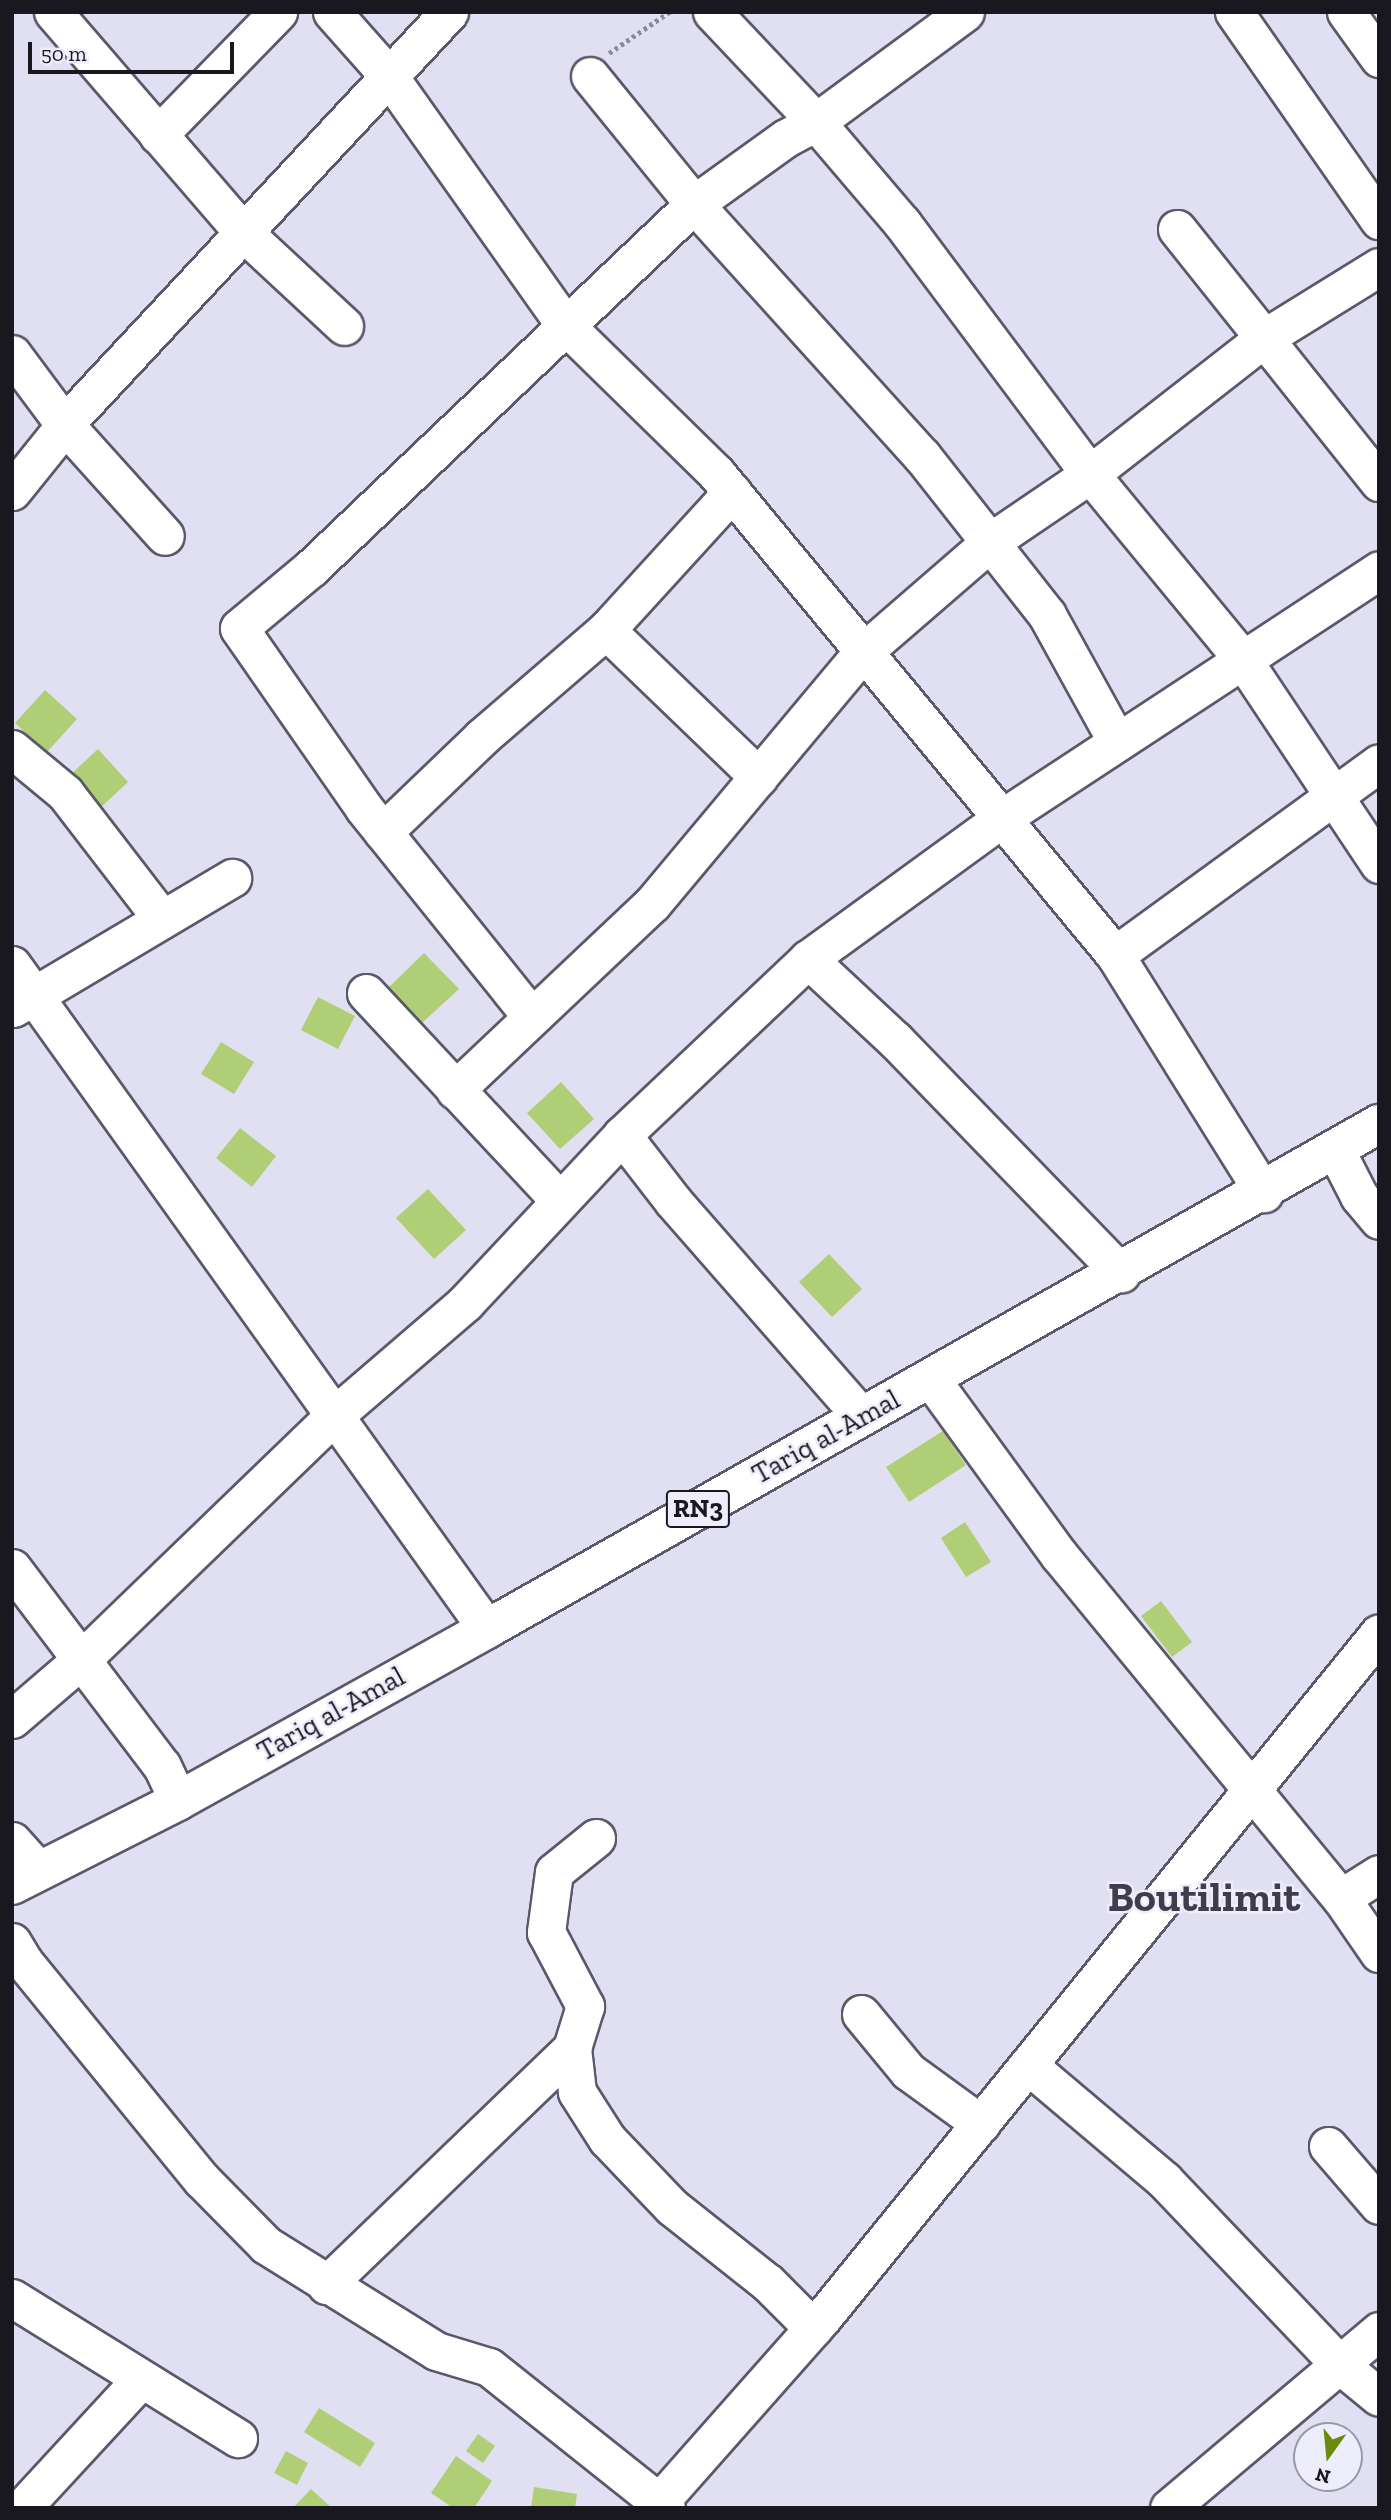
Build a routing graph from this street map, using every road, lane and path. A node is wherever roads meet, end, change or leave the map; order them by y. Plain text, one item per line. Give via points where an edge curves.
1 (53, 12) edge
2 (278, 12) edge
3 (332, 12) edge
4 (449, 12) edge
5 (669, 12) edge
6 (712, 12) edge
7 (965, 12) edge
8 (1234, 12) edge
9 (1346, 12) edge
10 (1378, 55) edge
11 (388, 75) junction
12 (590, 76) joint
13 (816, 122) junction
14 (158, 135) junction
15 (694, 204) junction
16 (1379, 220) edge
17 (1177, 229) dead end
18 (243, 232) junction
19 (1379, 267) edge
20 (344, 326) dead end
21 (566, 326) junction
22 (1264, 338) junction
23 (12, 354) edge
24 (65, 425) junction
25 (1090, 474) junction
26 (1379, 482) edge
27 (12, 491) edge
28 (732, 492) junction
29 (165, 536) dead end
30 (990, 542) junction
31 (1379, 569) edge
32 (606, 630) junction
33 (863, 653) junction
34 (1241, 657) junction
35 (1116, 740) junction
36 (12, 749) edge
37 (1379, 763) edge
38 (759, 777) junction
39 (1334, 796) junction
40 (999, 820) junction
41 (383, 832) junction
42 (1379, 864) edge
43 (232, 878) dead end
44 (162, 919) junction
45 (1115, 955) junction
46 (808, 959) junction
47 (19, 989) edge
48 (366, 993) dead end
49 (531, 1016) junction
50 (455, 1090) junction
51 (1379, 1124) edge
52 (622, 1135) junction
53 (1335, 1149) junction
54 (1264, 1193) junction
55 (560, 1201) junction
56 (1379, 1220) edge
57 (1121, 1273) junction
58 (931, 1379) junction
59 (335, 1415) junction
60 (861, 1416) junction
61 (12, 1568) edge
62 (487, 1629) junction
63 (1379, 1633) edge
64 (83, 1658) junction
65 (12, 1720) edge
66 (1254, 1790) junction
67 (178, 1801) junction
68 (596, 1839) dead end
69 (12, 1841) edge
70 (1379, 1874) edge
71 (26, 1878) edge
72 (1341, 1898) junction
73 (12, 1942) edge
74 (1379, 1953) edge
75 (861, 2014) dead end
76 (572, 2048) junction
77 (1028, 2065) junction
78 (981, 2124) junction
79 (1328, 2146) dead end
80 (1379, 2205) edge
81 (326, 2285) junction
82 (12, 2298) edge
83 (813, 2328) junction
84 (1379, 2331) edge
85 (1339, 2365) junction
86 (140, 2380) junction
87 (1379, 2397) edge
88 (238, 2438) dead end
89 (1187, 2502) edge
90 (659, 2506) edge
91 (22, 2508) edge

1 - 14 street
2 - 14 street
3 - 11 street
4 - 11 street
5 - 12 path via 590,66
6 - 13 street
7 - 13 street
8 - 16 street
9 - 10 street
11 - 18 street
11 - 21 street
12 - 15 street
13 - 15 street
13 - 25 street via 902,223
14 - 18 street
15 - 21 street
15 - 30 street via 922,456
17 - 22 street
18 - 20 street
18 - 24 street
19 - 22 street
21 - 28 street
21 - 41 street via 311,568 239,628 248,648
22 - 25 street
22 - 26 street
23 - 24 street
24 - 27 street
24 - 29 street
25 - 30 street
25 - 34 street
28 - 32 street
28 - 33 street
30 - 33 street
30 - 35 street via 1047,615
31 - 34 street
32 - 38 street
32 - 41 street via 482,737
33 - 38 street
33 - 40 street
34 - 35 street
34 - 39 street
35 - 40 street
36 - 44 street via 65,793
37 - 39 street
38 - 49 street via 652,904
39 - 42 street
39 - 45 street
40 - 45 street
40 - 46 street
41 - 49 street
43 - 44 street
44 - 47 street
45 - 54 street
46 - 52 street
46 - 57 street via 895,1040
47 - 59 street
48 - 50 street
49 - 50 street
50 - 55 street
51 - 53 highway, Tariq al-Amal / RN3
52 - 55 street
52 - 60 street via 673,1201
53 - 54 highway, Tariq al-Amal / RN3
53 - 56 street via 1359,1196
54 - 57 highway, Tariq al-Amal / RN3
55 - 59 street via 465,1303
57 - 58 highway, Tariq al-Amal / RN3
58 - 60 highway, Tariq al-Amal / RN3
58 - 66 street via 1059,1555
59 - 62 street
59 - 64 street
60 - 62 highway, Tariq al-Amal / RN3
61 - 64 street
62 - 67 highway, Tariq al-Amal / RN3
63 - 66 street
64 - 65 street
64 - 67 street via 162,1766
66 - 72 street
66 - 77 street
67 - 71 highway, Tariq al-Amal / RN3
68 - 76 street via 554,1872 546,1932 585,2006
69 - 71 street
70 - 72 street
72 - 74 street
73 - 81 street via 202,2180 265,2245
75 - 78 street via 908,2071
76 - 81 street
76 - 83 street via 577,2092 607,2139 672,2207 768,2283
77 - 78 street
77 - 85 street via 1164,2180
78 - 83 street
79 - 80 street
81 - 90 street via 436,2351 489,2367
82 - 86 street
83 - 90 street
84 - 85 street
85 - 87 street
85 - 89 street
86 - 88 street
86 - 91 street

